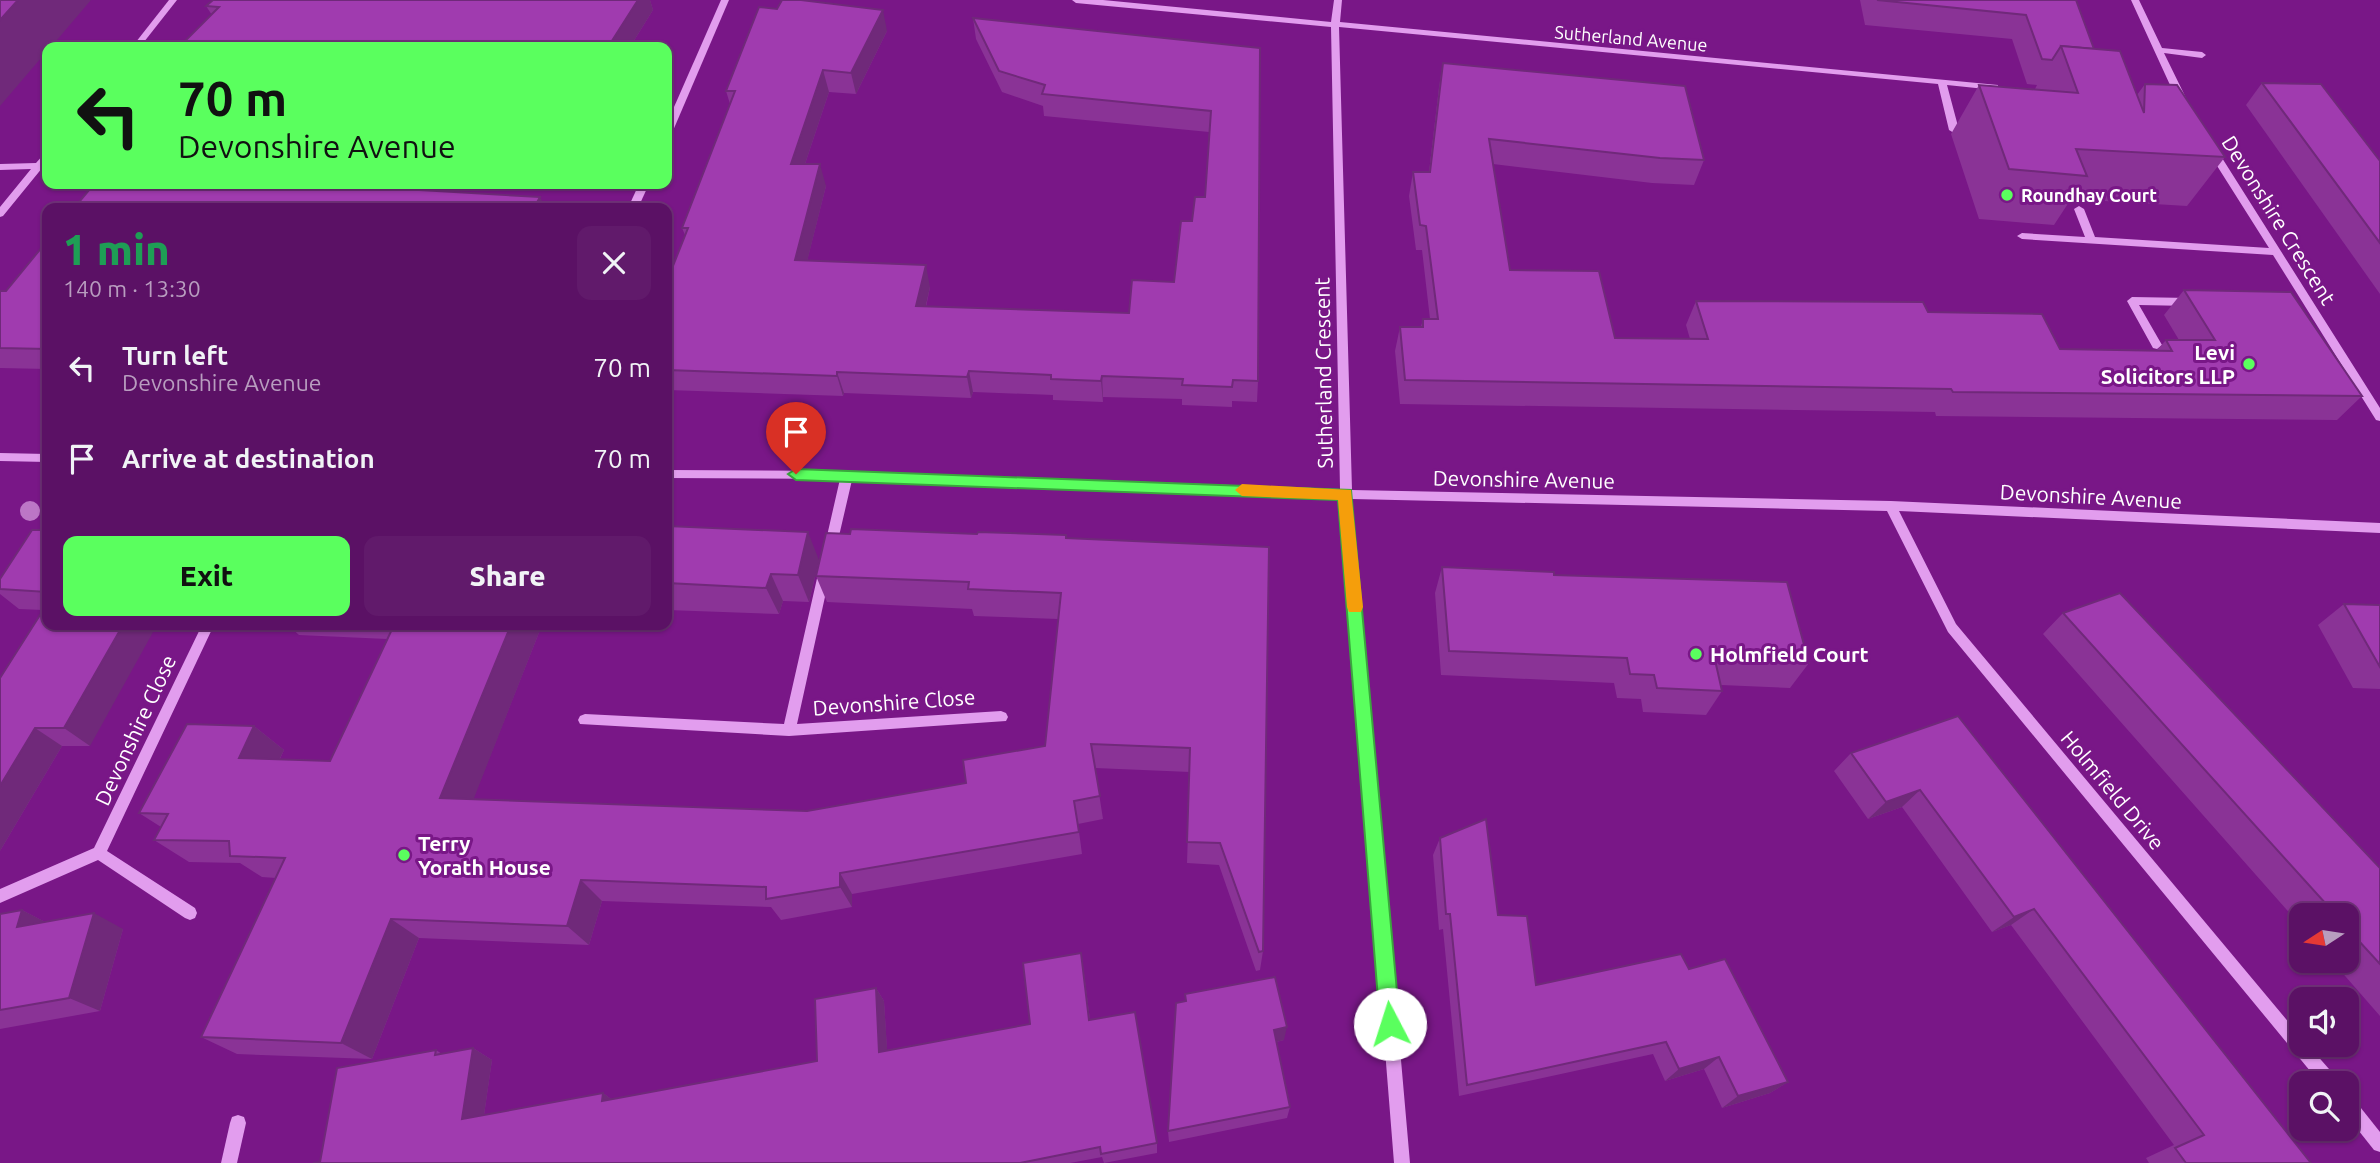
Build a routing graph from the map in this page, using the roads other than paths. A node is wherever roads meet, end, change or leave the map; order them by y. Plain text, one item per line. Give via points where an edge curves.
1 (173, 0) edge
2 (726, 0) edge
3 (1076, 0) edge
4 (1338, 0) edge
5 (2135, 0) edge
6 (1335, 26) junction
7 (140, 42) edge
8 (2159, 50) junction
9 (2202, 55) dead end
10 (1942, 82) junction
11 (2009, 88) edge
12 (2170, 103) edge
13 (2183, 104) joint
14 (672, 122) edge
15 (1954, 131) dead end
16 (2205, 138) edge
17 (42, 162) edge
18 (38, 166) junction
19 (0, 167) edge
20 (2079, 209) edge
21 (0, 214) edge
22 (2022, 236) dead end
23 (2092, 241) junction
24 (2277, 252) junction
25 (2200, 302) edge
26 (2295, 304) edge
27 (2309, 304) junction
28 (2157, 345) dead end
29 (2380, 417) edge
30 (0, 457) edge
31 (42, 458) edge
32 (672, 474) edge
33 (847, 475) junction
34 (1346, 494) junction
35 (1891, 506) junction
36 (2380, 528) edge
37 (206, 630) edge
38 (1001, 717) dead end
39 (585, 720) dead end
40 (789, 730) junction
41 (99, 853) junction
42 (0, 896) edge
43 (190, 913) dead end
44 (2320, 1071) edge
45 (2359, 1119) edge
46 (238, 1123) dead end
47 (2380, 1144) edge
48 (229, 1163) edge
49 (1402, 1163) edge

1 - 7 street
2 - 14 street
3 - 6 street, Sutherland Avenue
4 - 6 street, Sutherland Crescent
5 - 8 street
6 - 10 street, Sutherland Avenue
6 - 34 street, Sutherland Crescent
8 - 9 street
8 - 13 street
10 - 11 street, Sutherland Avenue
10 - 15 street
12 - 13 street
16 - 24 street, Devonshire Crescent
17 - 18 street
18 - 19 street
18 - 21 street
20 - 23 street
22 - 23 street
23 - 24 street
24 - 27 street, Devonshire Crescent
25 - 28 street via 2132,301
26 - 27 street
27 - 29 street, Devonshire Crescent
30 - 31 street
32 - 33 street, Devonshire Avenue
33 - 34 street, Devonshire Avenue
33 - 40 street, Devonshire Close
34 - 35 street, Devonshire Avenue
34 - 49 street, Sutherland Crescent
35 - 36 street, Devonshire Avenue
35 - 44 street, Holmfield Drive via 1952,628
37 - 41 street, Devonshire Close
38 - 40 street, Devonshire Close
39 - 40 street, Devonshire Close
41 - 42 street
41 - 43 street
45 - 47 street
46 - 48 street

